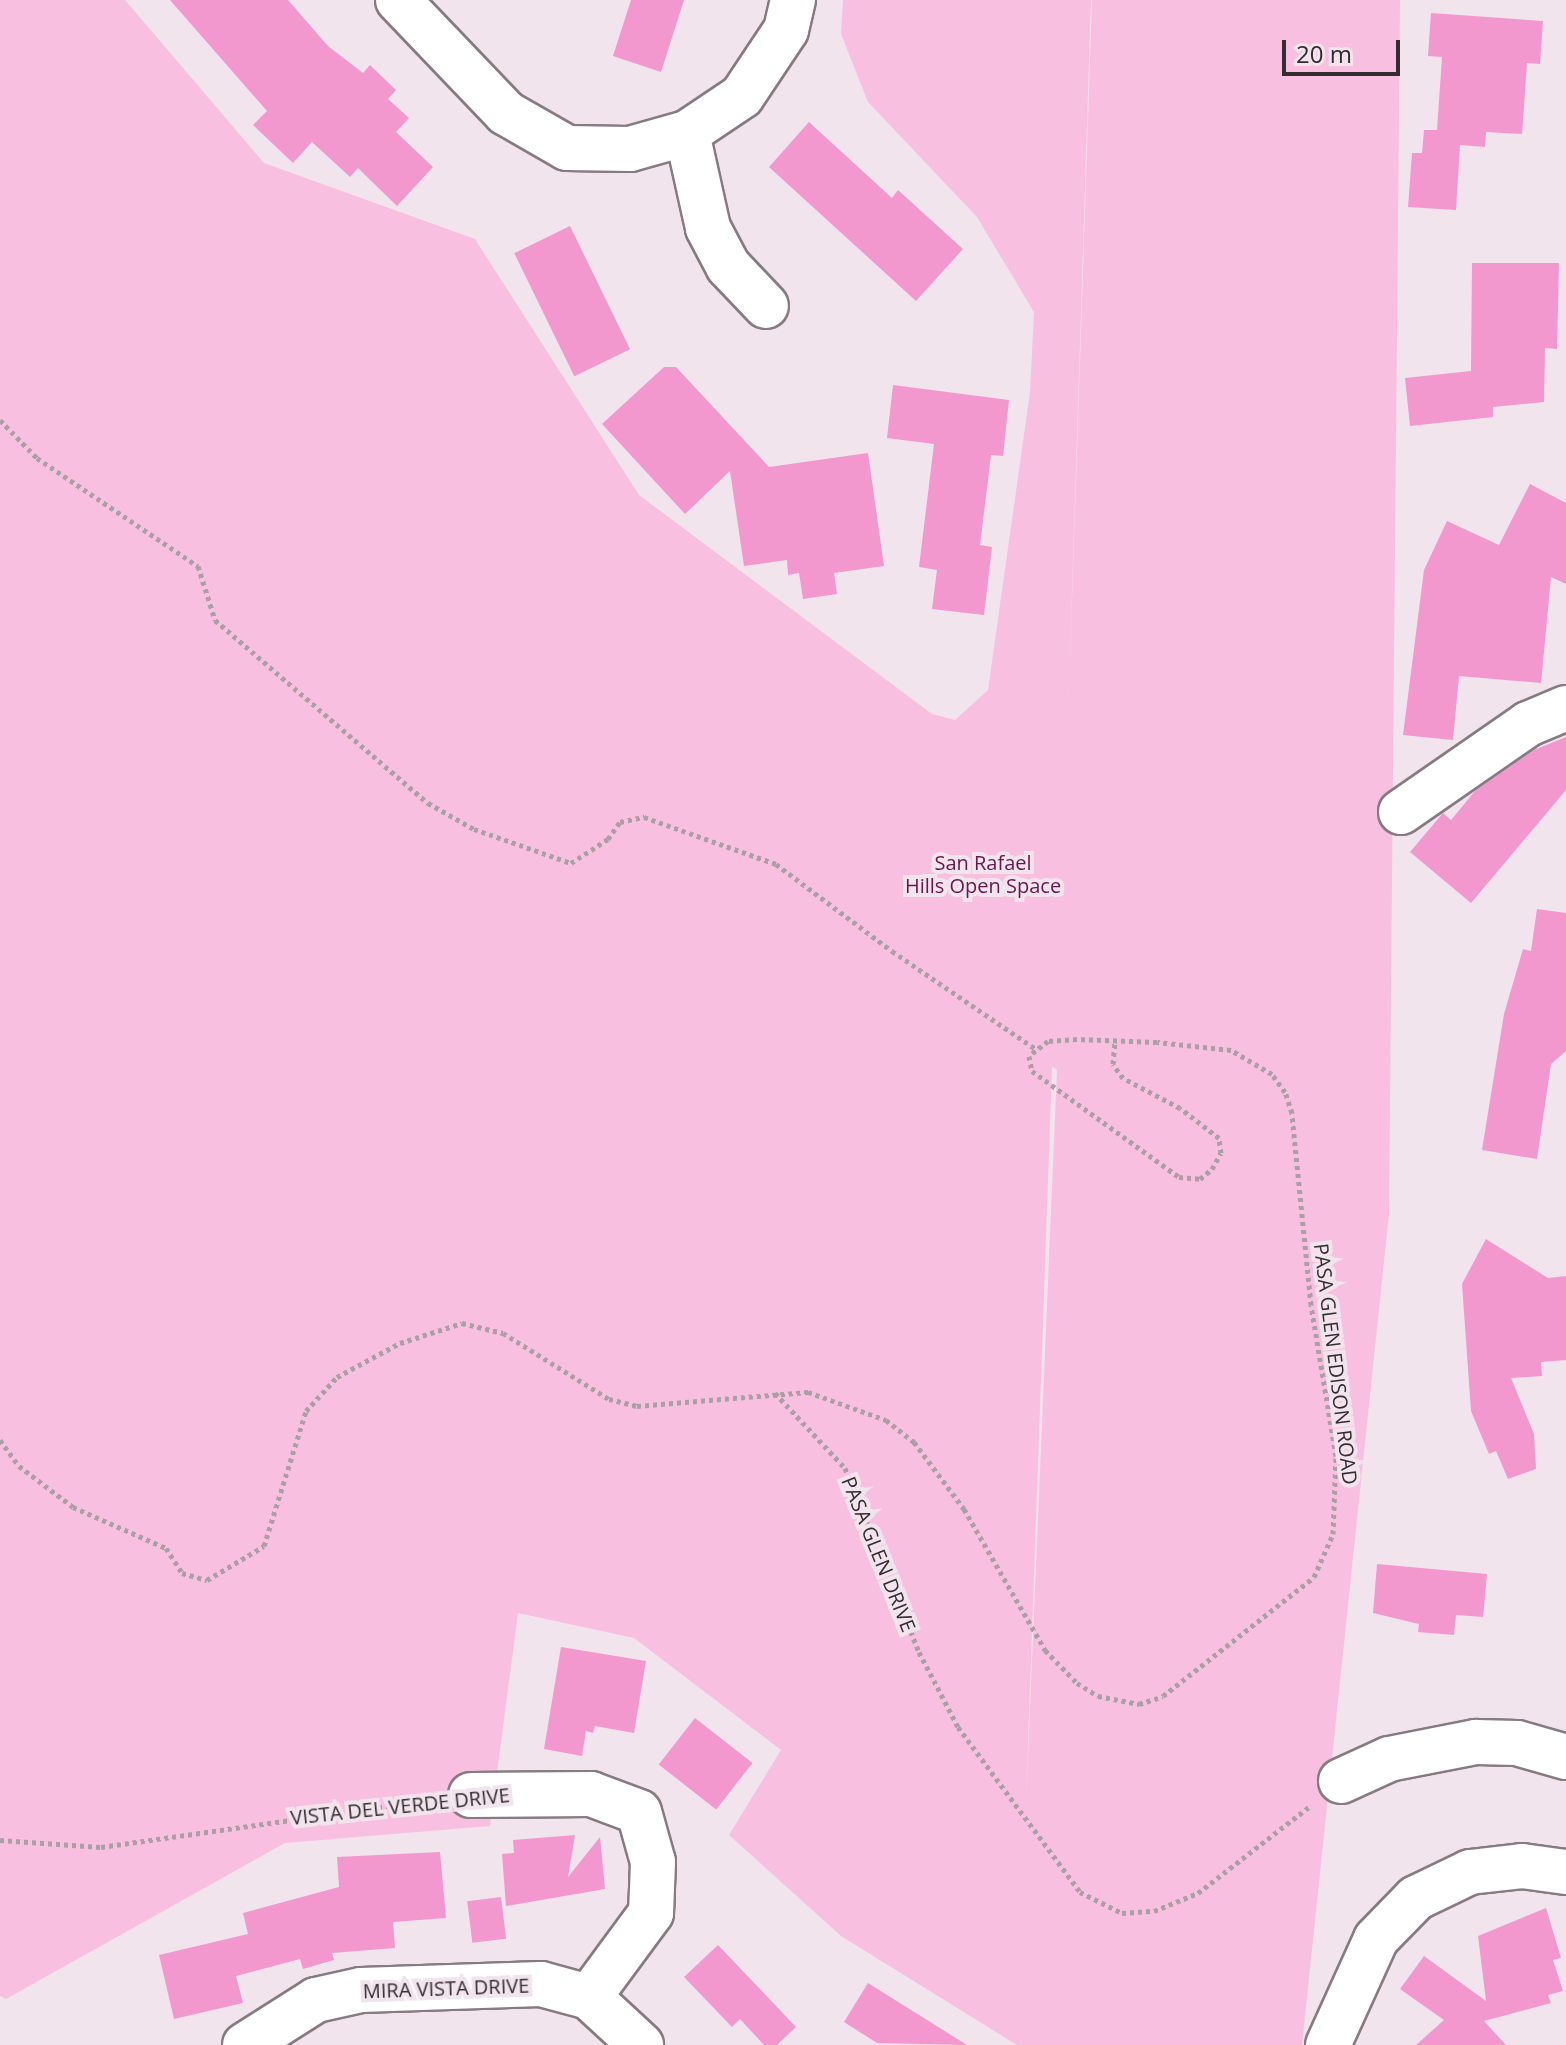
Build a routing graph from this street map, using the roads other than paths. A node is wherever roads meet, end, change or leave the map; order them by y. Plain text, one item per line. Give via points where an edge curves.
1 (398, 0) edge
2 (793, 0) edge
3 (687, 133) junction
4 (766, 306) dead end
5 (1566, 708) edge
6 (1401, 812) dead end
7 (1566, 1757) edge
8 (1341, 1781) road end
9 (471, 1795) road end
10 (1566, 1872) edge
11 (589, 1997) junction
12 (245, 2045) edge
13 (641, 2045) edge
14 (1328, 2045) edge

1 - 3 street via 506,113 567,148 630,149
2 - 3 street via 786,30 742,96
3 - 4 street via 708,228 728,266
5 - 6 street via 1528,724
7 - 8 street via 1517,1743 1476,1742 1389,1759
9 - 11 street, VISTA DEL VERDE DRIVE via 591,1794 639,1812 653,1862 651,1913
10 - 14 street via 1522,1866 1470,1872 1416,1898 1376,1939
11 - 12 street, MIRA VISTA DRIVE via 541,1984 361,1990 316,2000
11 - 13 street, MIRA VISTA DRIVE

